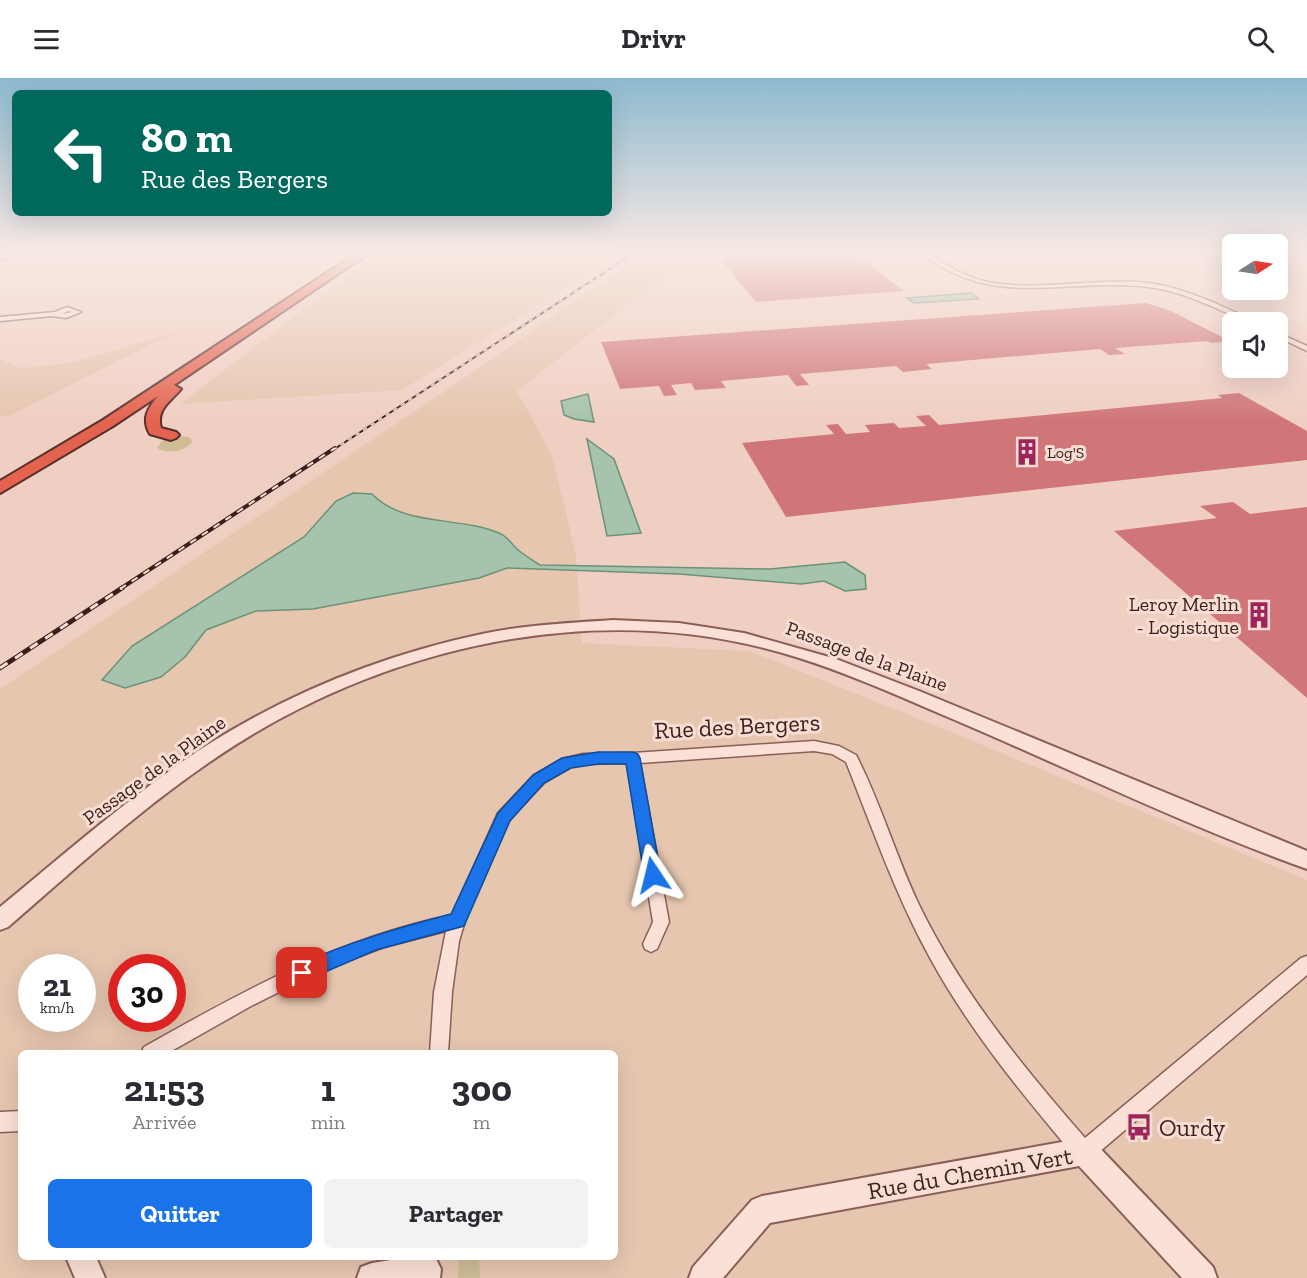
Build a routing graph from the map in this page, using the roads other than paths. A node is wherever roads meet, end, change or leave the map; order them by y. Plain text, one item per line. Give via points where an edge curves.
1 (273, 309) edge
2 (278, 309) edge
3 (289, 309) edge
4 (54, 314) dead end
5 (0, 319) edge
6 (1288, 340) edge
7 (1307, 349) edge
8 (171, 435) dead end
9 (0, 477) edge
10 (0, 488) edge
11 (633, 758) junction
12 (1307, 860) edge
13 (0, 920) edge
14 (457, 921) junction
15 (651, 944) dead end
16 (1307, 964) edge
17 (155, 1050) edge
18 (439, 1050) edge
19 (18, 1121) edge
20 (0, 1122) edge
21 (1084, 1152) junction
22 (82, 1260) edge
23 (426, 1268) edge
24 (90, 1278) edge
25 (372, 1278) edge
26 (704, 1278) edge
27 (1202, 1278) edge

1 - 9 highway
2 - 10 highway via 117,417
3 - 8 highway via 166,396 152,425 158,433
4 - 5 street
6 - 7 street
11 - 14 street, Rue des Bergers via 575,760 539,779 503,817
11 - 15 street via 661,922
11 - 21 street, Rue des Bergers via 814,746 837,749 851,759 918,920 970,1009
12 - 13 street, Passage de la Plaine via 890,685 806,654 701,631 630,625 573,626 496,636 438,649 368,671 301,700 187,769
14 - 17 street via 341,954
14 - 18 street, Rue des Bergers via 443,992
16 - 21 street, Rue du Chemin Vert
19 - 20 street
21 - 26 street, Rue du Chemin Vert via 762,1210
21 - 27 street
22 - 24 street
23 - 25 street

